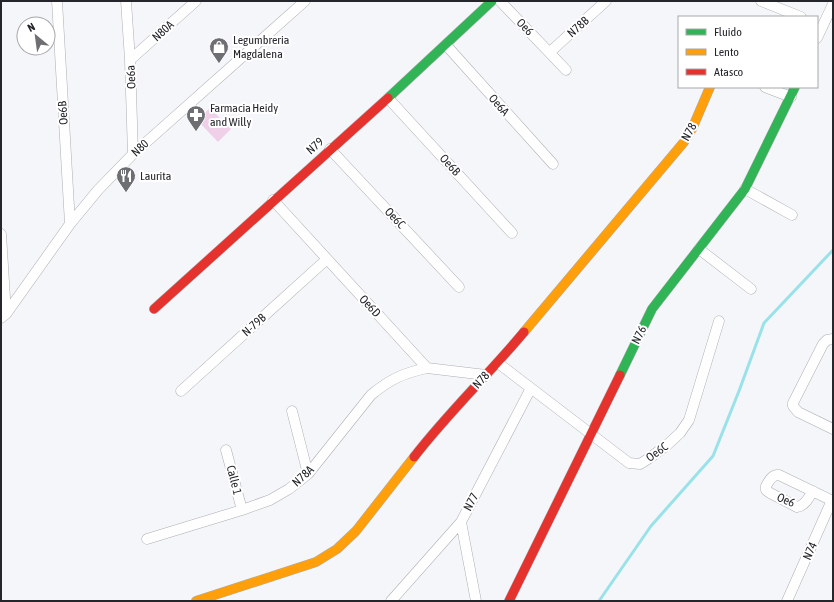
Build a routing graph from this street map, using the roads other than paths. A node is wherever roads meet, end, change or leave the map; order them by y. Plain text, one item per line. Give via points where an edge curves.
1 (57, 1) edge
2 (126, 1) edge
3 (196, 1) edge
4 (305, 1) edge
5 (492, 1) edge
6 (500, 1) edge
7 (606, 1) edge
8 (762, 1) edge
9 (833, 4) edge
10 (799, 16) edge
11 (820, 25) edge
12 (446, 45) junction
13 (550, 52) junction
14 (130, 60) junction
15 (566, 70) dead end
16 (710, 88) edge
17 (768, 88) edge
18 (795, 88) edge
19 (791, 97) junction
20 (388, 98) junction
21 (330, 150) junction
22 (133, 154) junction
23 (553, 164) dead end
24 (745, 189) junction
25 (273, 200) junction
26 (792, 216) dead end
27 (70, 224) junction
28 (512, 233) dead end
29 (1, 234) edge
30 (699, 249) junction
31 (327, 259) junction
32 (459, 287) dead end
33 (751, 289) dead end
34 (154, 309) dead end
35 (3, 316) edge
36 (719, 321) dead end
37 (833, 339) edge
38 (498, 363) junction
39 (427, 368) junction
40 (486, 375) junction
41 (531, 388) junction
42 (181, 392) dead end
43 (292, 411) dead end
44 (833, 429) edge
45 (591, 434) junction
46 (226, 450) dead end
47 (308, 474) junction
48 (813, 491) dead end
49 (833, 500) edge
50 (242, 510) junction
51 (461, 522) junction
52 (147, 539) dead end
53 (400, 591) junction
54 (196, 601) edge
55 (391, 601) edge
56 (401, 601) edge
57 (476, 601) edge
58 (509, 601) edge
59 (787, 601) edge

1 - 27 street, Oe6B
2 - 14 street, Oe6a
3 - 14 street, N80A
4 - 22 street, N80
5 - 12 street, N79
6 - 13 street, Oe6
7 - 13 street, N78B
8 - 10 street
9 - 11 street
12 - 20 street, N79
12 - 23 street, Oe6A
13 - 15 street, Oe6
14 - 22 street, Oe6a
16 - 38 street, N78 via 684,142
17 - 19 street
18 - 19 street, N76
19 - 24 street, N76
20 - 21 street, N79
20 - 28 street, Oe6B
21 - 25 street, N79
21 - 32 street, Oe6C
22 - 27 street, N80
24 - 26 street
24 - 30 street, N76
25 - 31 street, Oe6D
25 - 34 street, N79
27 - 35 street, N80
29 - 35 street
30 - 33 street
30 - 45 street, N76 via 652,309
31 - 39 street, Oe6D
31 - 42 street, N-79B
36 - 45 street, Oe6C via 689,420 680,434 640,464 634,464 629,463
37 - 44 street via 826,340 823,344 793,403 798,412
38 - 40 street, N78
38 - 41 street, Oe6C
39 - 40 street
39 - 47 street, N78A via 410,372 383,385
40 - 54 street, N78 via 427,440 356,531 337,549 316,562
41 - 45 street, Oe6C
41 - 51 street, N77
43 - 47 street
45 - 58 street, N76
46 - 50 street, Calle 1
47 - 50 street, N78A via 270,500
48 - 49 street, Oe6
49 - 59 street, N74
50 - 52 street, N78A
51 - 53 street, N77
51 - 57 street
53 - 55 street, N77
53 - 56 street

